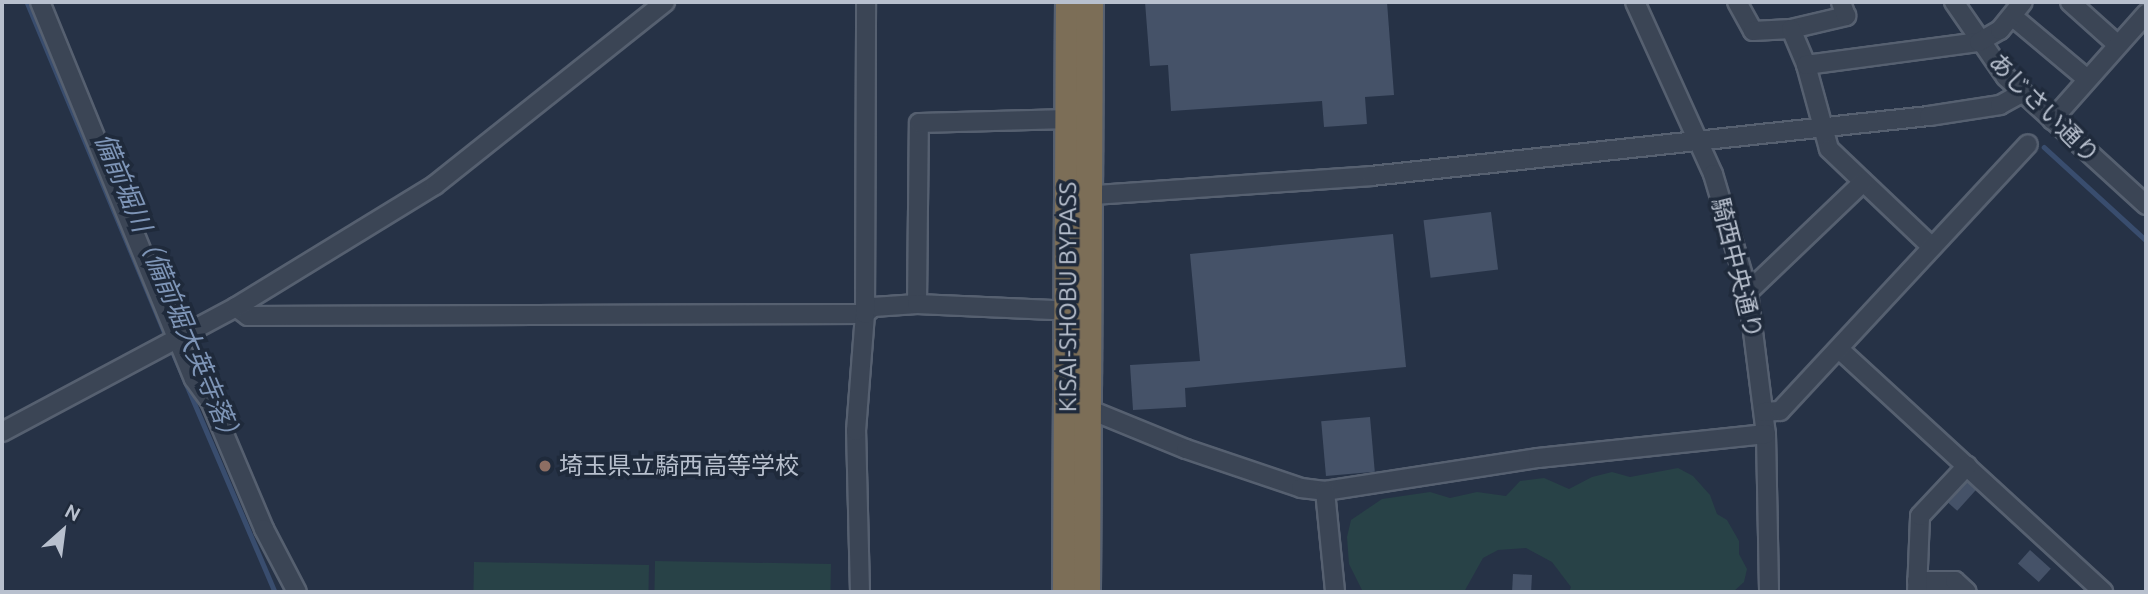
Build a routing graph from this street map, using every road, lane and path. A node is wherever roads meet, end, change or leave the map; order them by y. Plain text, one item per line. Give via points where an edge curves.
1 (40, 2) edge
2 (665, 2) edge
3 (866, 2) edge
4 (1069, 2) edge
5 (1090, 2) edge
6 (1635, 2) edge
7 (1737, 2) edge
8 (1842, 2) edge
9 (1954, 2) edge
10 (2023, 2) edge
11 (2070, 2) edge
12 (2146, 14) edge
13 (2012, 16) junction
14 (1791, 29) junction
15 (1979, 42) junction
16 (2118, 45) junction
17 (1806, 65) junction
18 (2087, 79) junction
19 (2022, 93) junction
20 (1069, 119) junction
21 (2052, 120) junction
22 (1824, 125) junction
23 (1700, 141) junction
24 (2028, 144) dead end
25 (1863, 182) junction
26 (1080, 196) junction
27 (2146, 205) edge
28 (1932, 247) junction
29 (1748, 292) junction
30 (917, 304) junction
31 (236, 307) junction
32 (1053, 310) dead end
33 (865, 314) junction
34 (176, 338) junction
35 (1839, 349) junction
36 (1088, 409) junction
37 (1764, 412) junction
38 (2, 432) edge
39 (1766, 434) junction
40 (1967, 466) junction
41 (1325, 491) junction
42 (1917, 586) edge
43 (296, 592) edge
44 (860, 592) edge
45 (1066, 592) edge
46 (1087, 592) edge
47 (1335, 592) edge
48 (1769, 592) edge
49 (1967, 592) edge
50 (2103, 592) edge

1 - 34 street
2 - 31 street via 435,184
3 - 33 street
4 - 20 highway, KISAI-SHOBU BYPASS
5 - 26 highway, KISAI-SHOBU BYPASS
6 - 23 street, 騎西中央通り
7 - 14 street via 1753,31
8 - 14 street via 1846,16
9 - 15 street, あじさい通り
10 - 13 street
11 - 16 street
12 - 16 street
13 - 15 street via 2000,30
13 - 18 street
14 - 17 street
15 - 17 street
15 - 19 street, あじさい通り
16 - 18 street
17 - 22 street
18 - 21 street
19 - 21 street, あじさい通り
19 - 22 street via 2000,105 1976,110
20 - 26 highway, KISAI-SHOBU BYPASS
20 - 30 street via 919,123
21 - 27 street, あじさい通り
22 - 23 street
22 - 25 street via 1829,149
23 - 26 street via 1346,178
23 - 29 street, 騎西中央通り
24 - 28 street
25 - 28 street
25 - 29 street
26 - 36 highway, KISAI-SHOBU BYPASS
26 - 45 highway, KISAI-SHOBU BYPASS
28 - 35 street
29 - 37 street, 騎西中央通り
30 - 32 street
30 - 33 street via 873,307
31 - 33 street via 248,316 261,317
31 - 34 street
33 - 44 street via 856,431
34 - 38 street
34 - 43 street via 194,379 210,401
35 - 37 street via 1780,411
35 - 40 street
36 - 41 street via 1186,449 1301,488
36 - 46 highway, KISAI-SHOBU BYPASS
37 - 39 street, 騎西中央通り
39 - 41 street via 1538,458
39 - 48 street, 騎西中央通り
40 - 42 street via 1920,516
40 - 50 street
41 - 47 street
42 - 49 street via 1955,581

